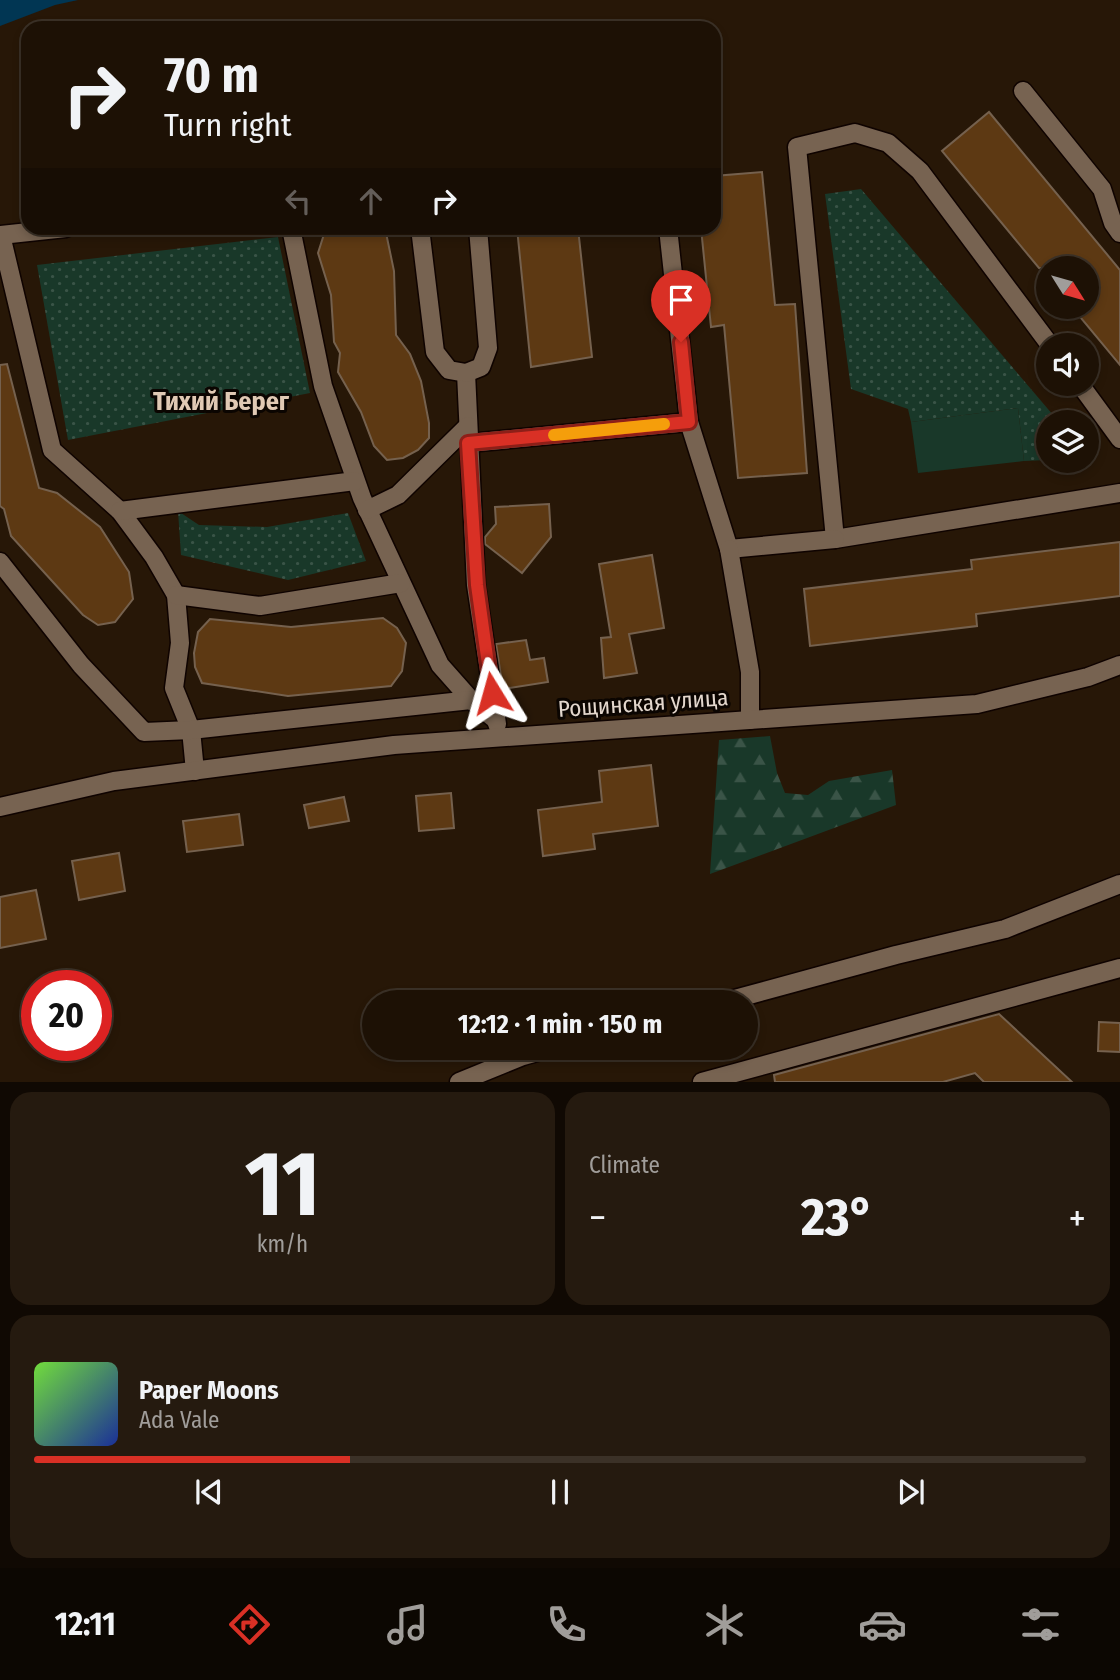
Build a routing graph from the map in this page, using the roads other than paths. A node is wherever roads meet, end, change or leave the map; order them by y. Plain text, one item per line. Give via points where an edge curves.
1 (1023, 91) dead end
2 (21, 233) edge
3 (1120, 233) edge
4 (292, 235) edge
5 (421, 235) edge
6 (479, 235) edge
7 (669, 235) edge
8 (1041, 333) edge
9 (466, 373) junction
10 (1089, 396) edge
11 (689, 422) junction
12 (468, 435) junction
13 (1120, 439) edge
14 (355, 481) junction
15 (1120, 492) edge
16 (367, 510) junction
17 (120, 511) junction
18 (835, 539) junction
19 (729, 549) junction
20 (0, 562) edge
21 (401, 583) junction
22 (176, 595) junction
23 (1120, 665) edge
24 (471, 699) junction
25 (750, 720) junction
26 (498, 729) junction
27 (191, 730) junction
28 (195, 771) junction
29 (0, 807) edge
30 (1120, 884) edge
31 (1120, 968) edge
32 (758, 993) edge
33 (513, 1060) edge
34 (458, 1082) edge
35 (702, 1082) edge

1 - 3 street via 1102,189
2 - 17 street via 1,235 52,450
4 - 14 street via 323,386
5 - 9 street via 435,352 449,370
6 - 9 street via 488,348 481,368
7 - 11 street
8 - 18 street via 920,171 888,143 855,133 797,147
9 - 12 street
10 - 13 street
11 - 12 street
11 - 19 street
12 - 16 street via 398,495
12 - 26 street via 477,585
14 - 16 street
14 - 17 street
15 - 18 street
16 - 21 street
17 - 22 street
18 - 19 street
19 - 25 street via 750,672
20 - 27 street via 81,665 144,732
21 - 22 street via 260,606
21 - 24 street via 440,665
22 - 27 street via 180,643 174,688
23 - 25 street, Рощинская улица via 977,704
24 - 26 street
24 - 27 street
25 - 26 street, Рощинская улица
26 - 28 street, Рощинская улица
27 - 28 street
28 - 29 street, Рощинская улица via 114,781
30 - 32 street via 1005,929
31 - 35 street
33 - 34 street

